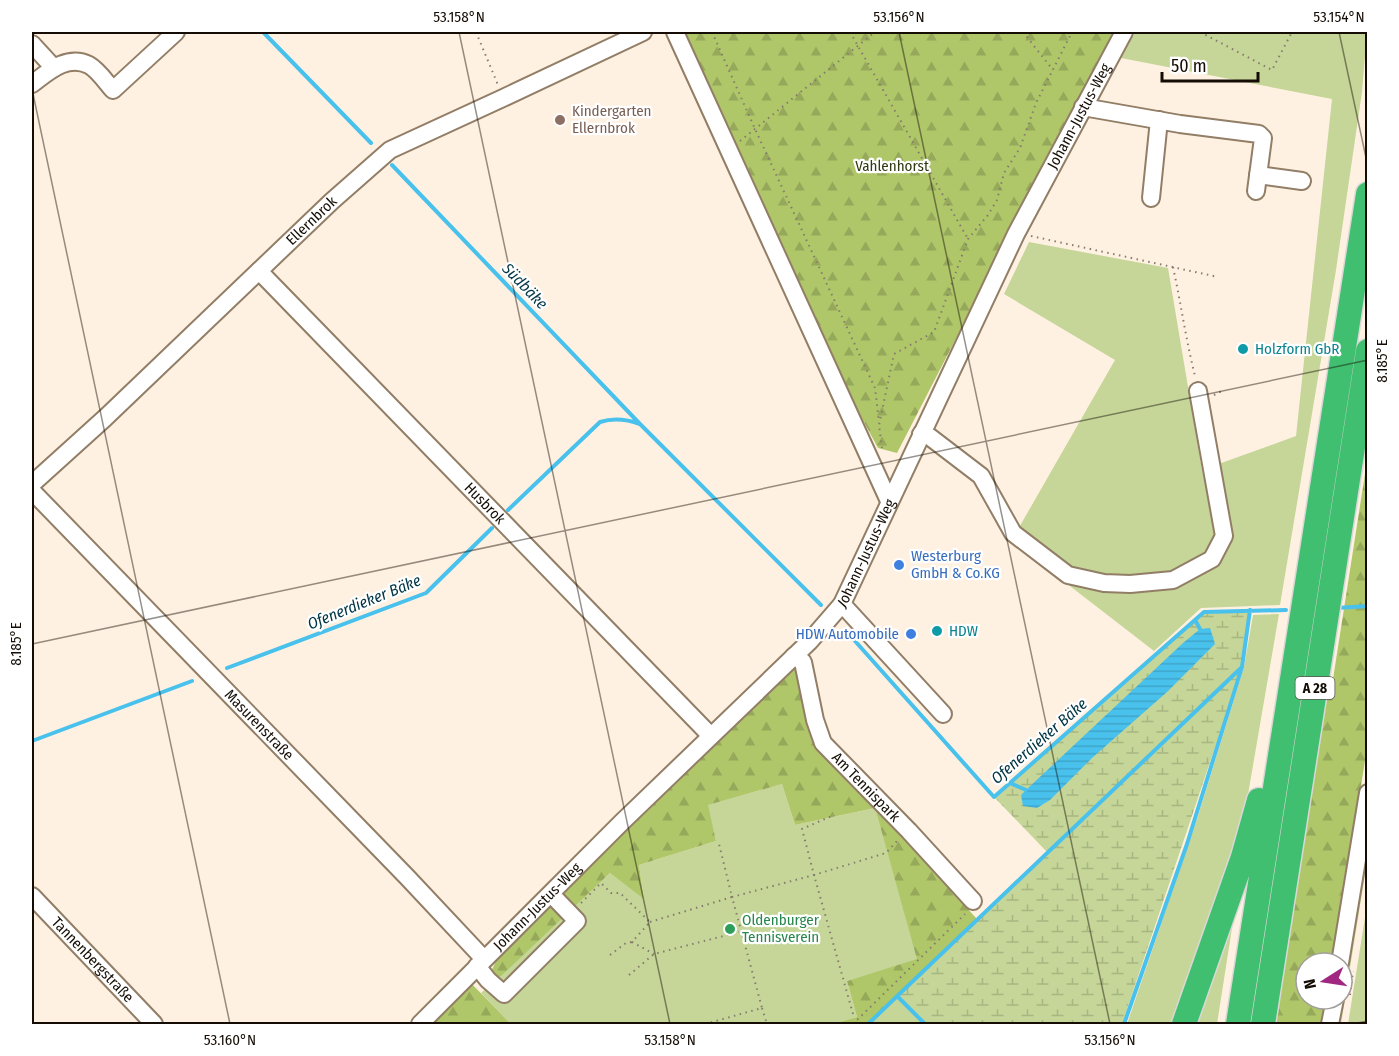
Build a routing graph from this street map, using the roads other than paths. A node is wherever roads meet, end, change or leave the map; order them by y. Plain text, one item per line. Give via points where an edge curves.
1 (176, 32) edge
2 (643, 32) edge
3 (675, 32) edge
4 (1124, 32) edge
5 (32, 44) edge
6 (54, 68) junction
7 (32, 84) edge
8 (1083, 107) junction
9 (1159, 120) junction
10 (1302, 181) dead end
11 (1368, 194) edge
12 (1151, 198) dead end
13 (259, 271) junction
14 (1368, 351) edge
15 (1198, 391) road end
16 (921, 434) junction
17 (32, 484) edge
18 (32, 491) edge
19 (889, 501) junction
20 (842, 604) junction
21 (794, 656) junction
22 (943, 714) dead end
23 (710, 735) junction
24 (1282, 742) junction
25 (1368, 793) edge
26 (551, 894) junction
27 (32, 896) edge
28 (973, 901) road end
29 (1342, 951) edge
30 (480, 962) junction
31 (154, 1024) edge
32 (420, 1024) edge
33 (1184, 1024) edge
34 (1238, 1024) edge
35 (1263, 1024) edge

1 - 6 street via 113,90 91,66 65,63
2 - 13 street, Ellernbrok via 390,150
3 - 19 street
4 - 8 street, Johann-Justus-Weg
5 - 6 street
6 - 7 street
8 - 9 street
8 - 16 street, Johann-Justus-Weg via 1016,234
9 - 10 street via 1259,134 1263,138 1257,183
9 - 12 street
11 - 24 highway, A 28
13 - 17 street, Ellernbrok
13 - 23 street, Husbrok
14 - 35 highway, A 28
15 - 16 street via 1224,536 1212,559 1173,580 1104,583 1068,575 1013,533 981,476
16 - 19 street, Johann-Justus-Weg
18 - 30 street, Masurenstraße via 407,877
19 - 20 street, Johann-Justus-Weg
20 - 21 street, Johann-Justus-Weg
20 - 22 street
21 - 23 street, Johann-Justus-Weg
21 - 28 street, Am Tennispark via 803,662 823,743
23 - 26 street, Johann-Justus-Weg
24 - 33 highway via 1260,796 1243,857
24 - 34 highway, A 28
25 - 29 street
26 - 30 street, Johann-Justus-Weg
26 - 30 street, Masurenstraße via 577,921 504,994 488,980
27 - 31 street, Tannenbergstraße
30 - 32 street, Johann-Justus-Weg

